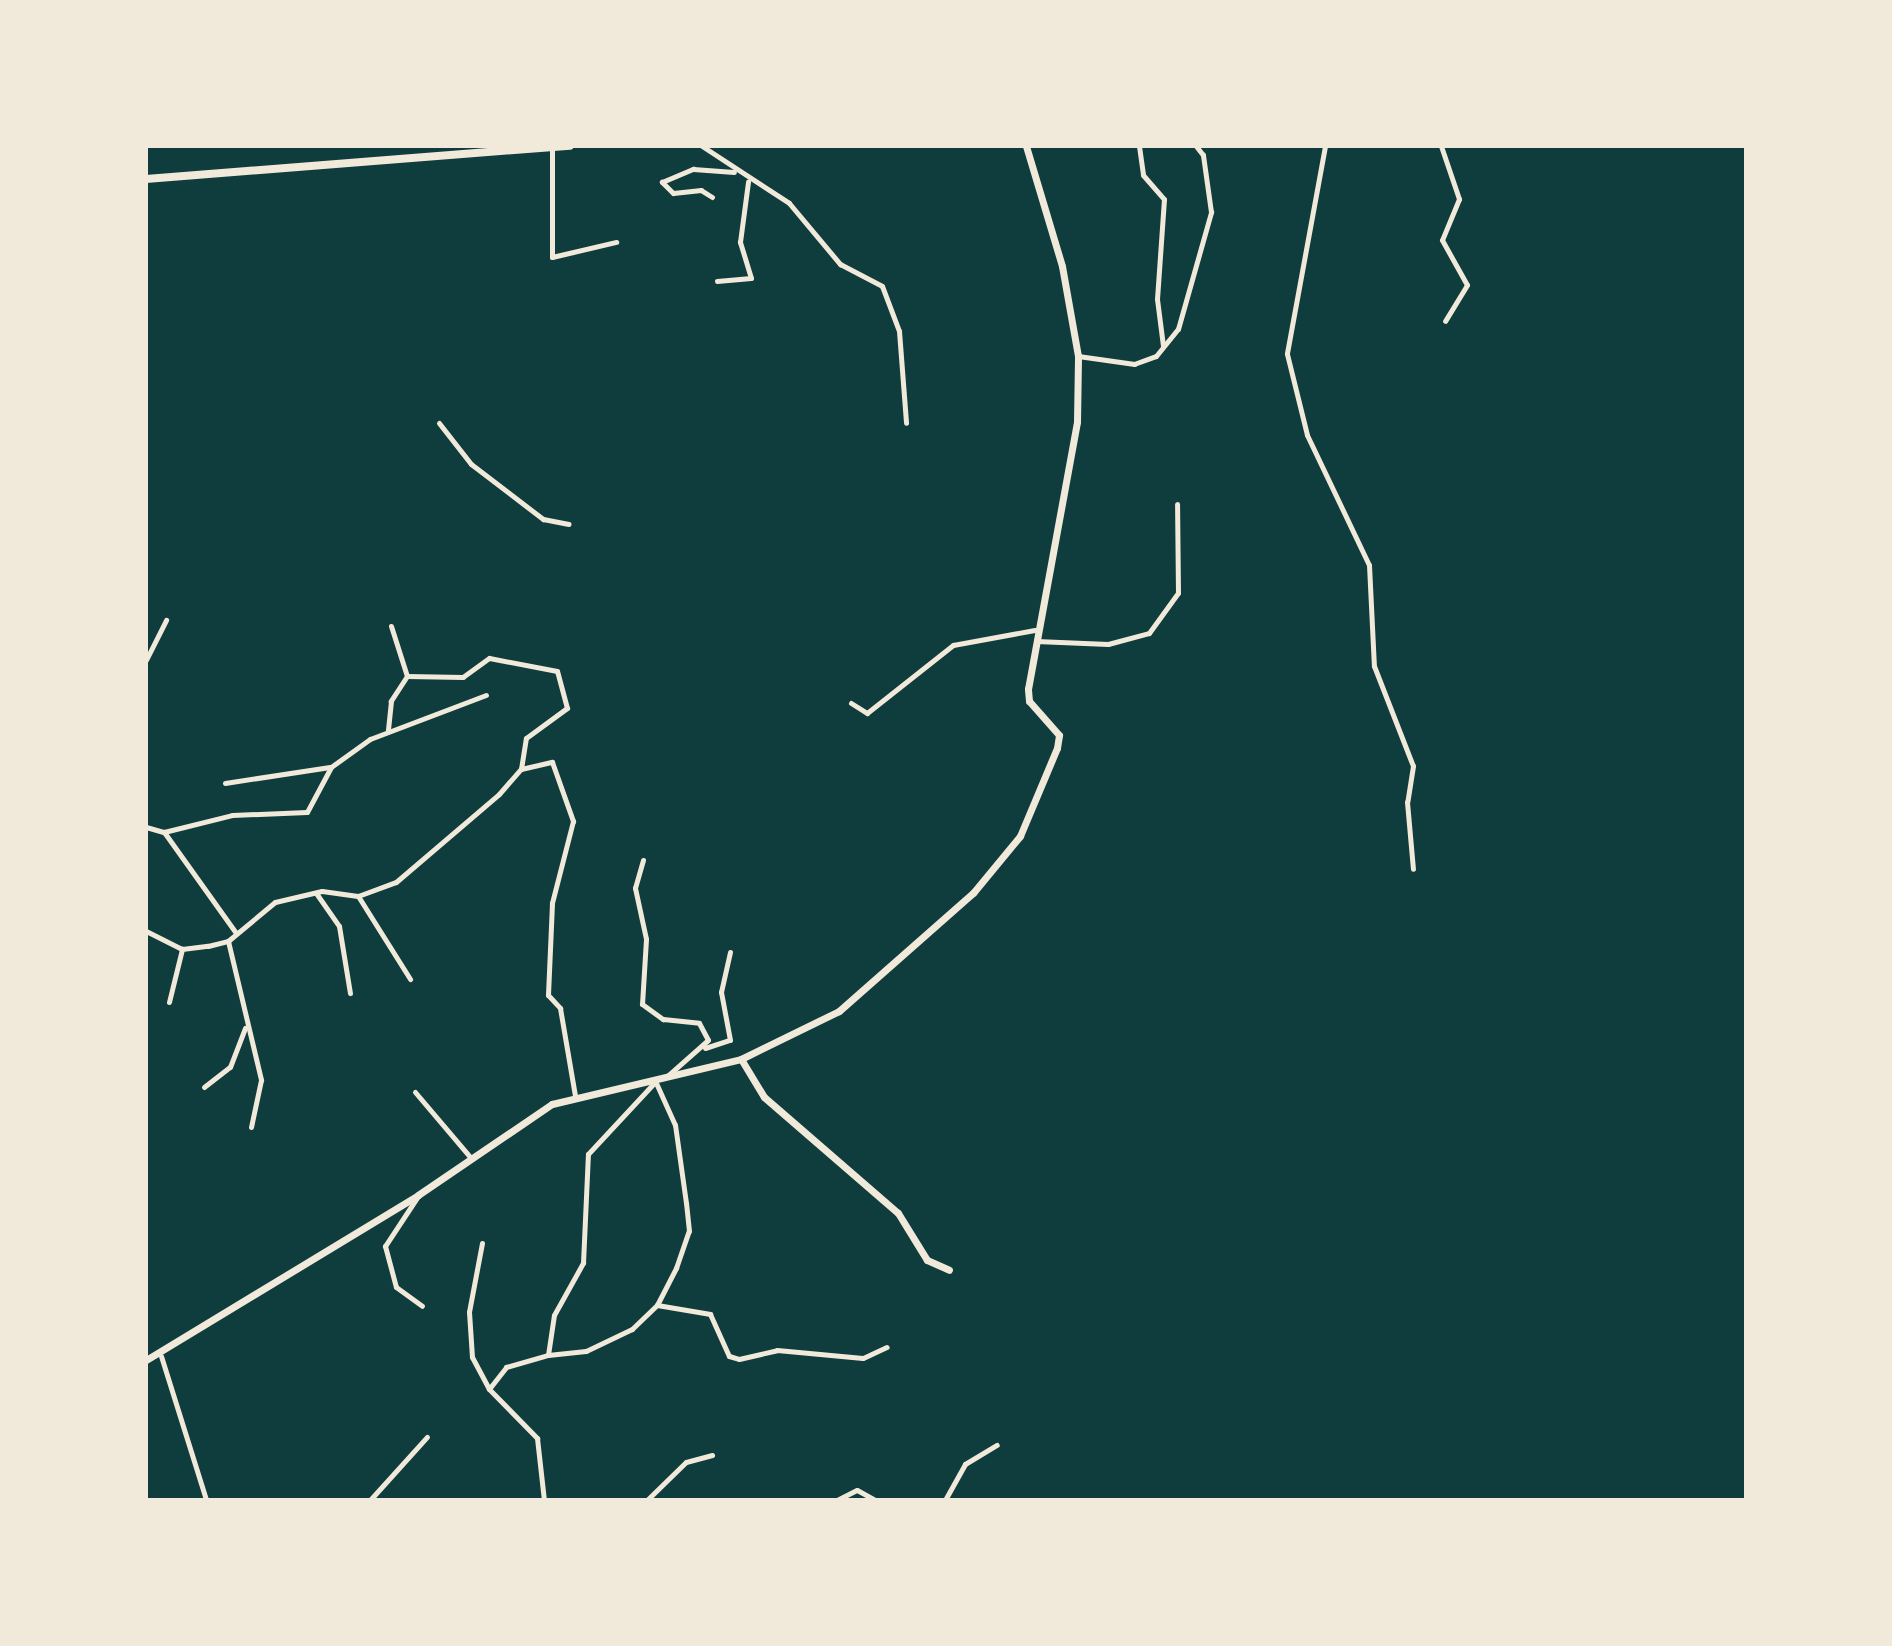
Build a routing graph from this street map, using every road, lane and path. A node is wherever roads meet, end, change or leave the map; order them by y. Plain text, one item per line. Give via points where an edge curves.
1 (570, 146) edge
2 (702, 146) edge
3 (1026, 146) edge
4 (1139, 146) edge
5 (1196, 146) edge
6 (1325, 146) edge
7 (1441, 146) edge
8 (552, 147) edge
9 (498, 149) edge
10 (734, 172) junction
11 (146, 179) edge
12 (748, 181) junction
13 (712, 197) dead end
14 (616, 242) dead end
15 (717, 281) dead end
16 (1445, 321) dead end
17 (1163, 347) junction
18 (1078, 356) junction
19 (439, 423) dead end
20 (906, 423) dead end
21 (1177, 504) dead end
22 (569, 524) dead end
23 (166, 620) dead end
24 (391, 626) dead end
25 (1035, 630) junction
26 (1034, 640) junction
27 (146, 660) edge
28 (407, 676) junction
29 (486, 695) dead end
30 (851, 703) dead end
31 (388, 730) junction
32 (331, 767) junction
33 (521, 769) junction
34 (225, 783) dead end
35 (146, 827) edge
36 (164, 832) junction
37 (643, 860) dead end
38 (1413, 869) dead end
39 (315, 892) junction
40 (358, 896) junction
41 (146, 931) edge
42 (236, 933) junction
43 (228, 941) junction
44 (182, 949) junction
45 (730, 952) dead end
46 (410, 979) dead end
47 (350, 993) dead end
48 (169, 1002) dead end
49 (246, 1027) junction
50 (705, 1048) junction
51 (741, 1059) junction
52 (660, 1081) junction
53 (204, 1087) dead end
54 (415, 1092) dead end
55 (575, 1096) junction
56 (251, 1127) dead end
57 (471, 1158) junction
58 (418, 1195) junction
59 (482, 1243) dead end
60 (949, 1270) dead end
61 (657, 1305) junction
62 (422, 1306) dead end
63 (887, 1347) dead end
64 (548, 1355) junction
65 (161, 1356) junction
66 (146, 1360) edge
67 (489, 1389) junction
68 (427, 1437) dead end
69 (997, 1445) dead end
70 (712, 1455) dead end
71 (206, 1500) edge
72 (370, 1500) edge
73 (544, 1500) edge
74 (647, 1500) edge
75 (837, 1500) edge
76 (875, 1500) edge
77 (945, 1500) edge

1 - 8 main road
2 - 10 street
3 - 18 street via 1062,266
4 - 17 street via 1143,175 1164,199 1157,299
5 - 17 street via 1203,155 1209,230 1186,282 1183,317
6 - 38 street via 1287,354 1307,435 1369,565 1374,666 1413,766 1407,802
7 - 16 street via 1459,199 1442,240 1467,285
8 - 9 main road
8 - 14 street via 552,257
9 - 11 main road
10 - 12 street
10 - 13 street via 693,169 662,182 673,193 701,190
12 - 15 street via 740,242 751,278
12 - 20 street via 789,203 840,264 882,286 899,331
17 - 18 street via 1134,364
18 - 25 street via 1077,422
19 - 22 street via 471,464 543,519
21 - 26 street via 1178,593 1149,633 1079,646
23 - 27 street
24 - 28 street
25 - 26 street
25 - 30 street via 953,645 867,713
26 - 51 street via 1029,701 1059,735 1020,836 973,893 839,1011
28 - 31 street via 391,701
28 - 33 street via 463,677 489,658 557,671 567,708 526,738
29 - 31 street
31 - 32 street
32 - 34 street
32 - 36 street via 307,812 232,815
33 - 40 street via 411,873
33 - 55 street via 552,762 573,821 552,903 548,995 560,1008
35 - 36 street
36 - 42 street
37 - 50 street via 635,888 646,939 642,1004 663,1019 699,1023
39 - 40 street
39 - 42 street via 261,909
39 - 47 street via 339,926
40 - 46 street
41 - 44 street
42 - 43 street
43 - 44 street
43 - 49 street
44 - 48 street
45 - 50 street via 721,992 730,1040
49 - 53 street via 230,1067
49 - 56 street via 261,1080
50 - 52 street
51 - 52 street
51 - 60 street via 764,1097 898,1213 927,1260
52 - 55 street
52 - 61 street via 675,1125 689,1231
52 - 64 street via 588,1154 583,1263 554,1315
54 - 57 street
55 - 57 street via 537,1112
57 - 58 street
58 - 62 street via 385,1246 396,1287
58 - 65 street
59 - 67 street via 468,1339
61 - 63 street via 710,1314 729,1356 739,1359 777,1350 863,1358
61 - 64 street via 609,1340
64 - 67 street via 506,1367
65 - 66 street
65 - 71 street
67 - 73 street via 521,1414 537,1438
68 - 72 street
69 - 77 street via 965,1464
70 - 74 street via 686,1462
75 - 76 street via 864,1490

